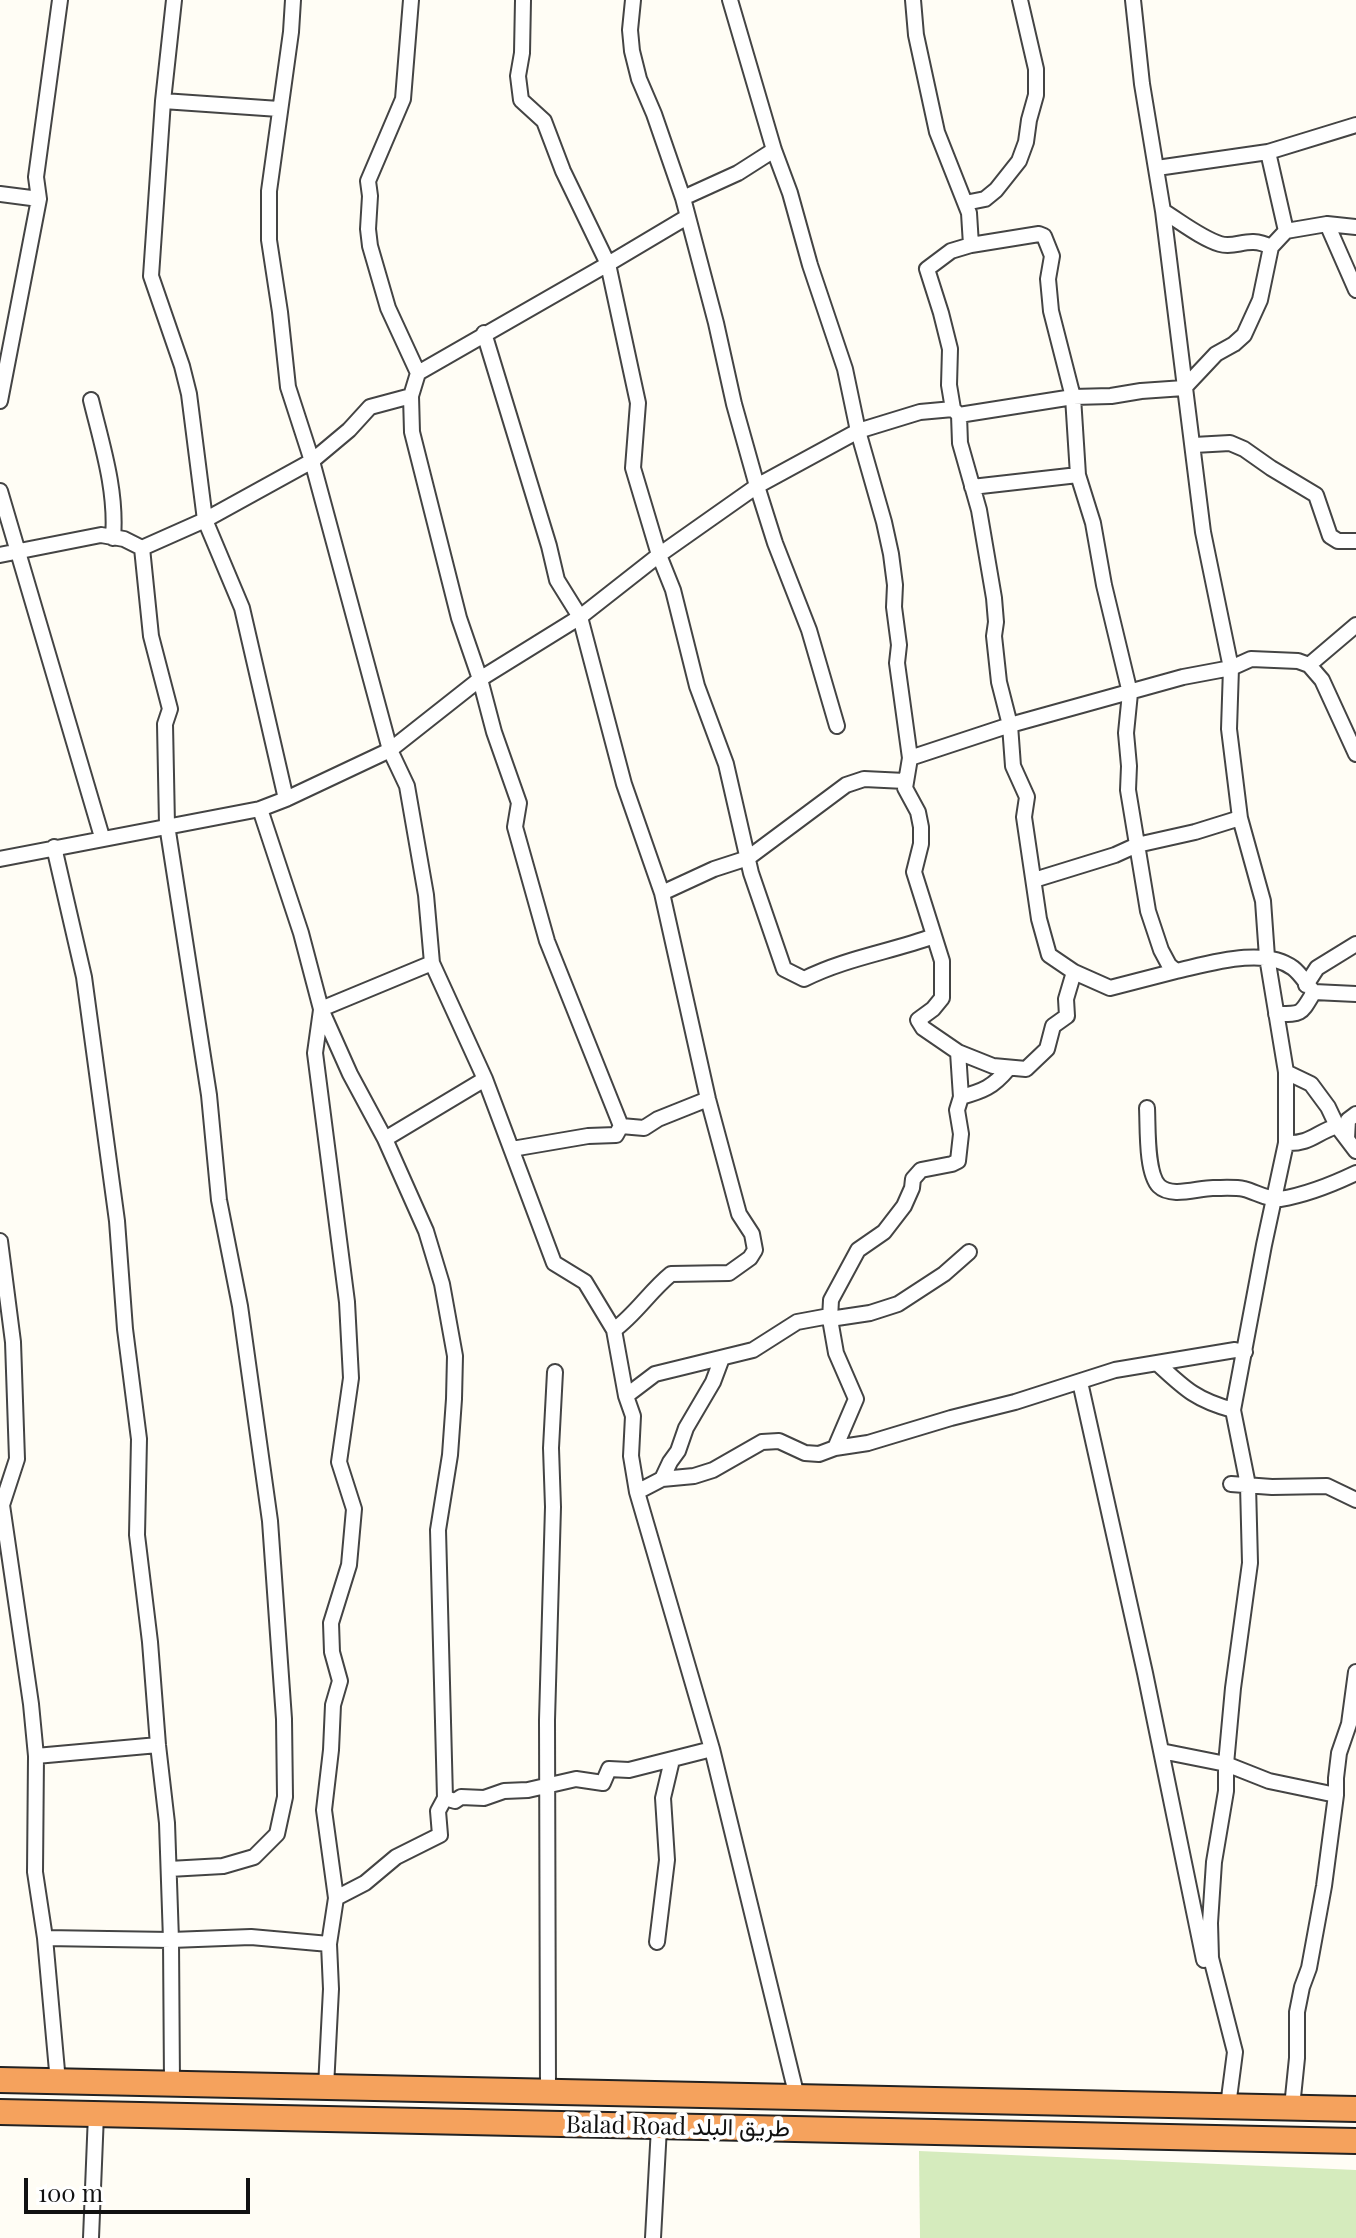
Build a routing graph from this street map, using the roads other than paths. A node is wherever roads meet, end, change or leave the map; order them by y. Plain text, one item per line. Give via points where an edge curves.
1 (60, 0) edge
2 (174, 0) edge
3 (293, 0) edge
4 (411, 0) edge
5 (523, 0) edge
6 (633, 0) edge
7 (730, 0) edge
8 (913, 0) edge
9 (1020, 0) edge
10 (1133, 0) edge
11 (163, 101) junction
12 (279, 109) junction
13 (1356, 125) edge
14 (774, 150) junction
15 (1268, 152) junction
16 (1157, 168) junction
17 (0, 194) edge
18 (683, 198) junction
19 (39, 199) junction
20 (965, 203) junction
21 (1163, 211) junction
22 (687, 217) junction
23 (1327, 224) junction
24 (1356, 227) edge
25 (1286, 231) junction
26 (971, 245) junction
27 (1271, 247) junction
28 (608, 264) junction
29 (1356, 290) edge
30 (484, 333) junction
31 (418, 373) junction
32 (1184, 388) junction
33 (411, 396) junction
34 (1073, 397) junction
35 (91, 400) dead end
36 (0, 401) edge
37 (956, 412) junction
38 (858, 431) junction
39 (1194, 445) junction
40 (312, 461) junction
41 (1078, 475) junction
42 (757, 486) junction
43 (972, 487) junction
44 (0, 491) edge
45 (205, 520) junction
46 (113, 538) junction
47 (1356, 541) edge
48 (142, 548) junction
49 (16, 550) junction
50 (0, 555) edge
51 (659, 555) junction
52 (580, 617) junction
53 (1356, 625) edge
54 (1309, 665) junction
55 (1231, 668) junction
56 (480, 679) junction
57 (1130, 693) junction
58 (1010, 725) junction
59 (837, 726) dead end
60 (1355, 749) edge
61 (390, 750) junction
62 (910, 758) junction
63 (905, 781) junction
64 (286, 799) junction
65 (260, 809) junction
66 (1240, 818) junction
67 (167, 825) junction
68 (102, 837) junction
69 (1137, 845) junction
70 (54, 847) junction
71 (748, 858) junction
72 (0, 859) edge
73 (1034, 880) junction
74 (662, 893) junction
75 (934, 936) junction
76 (1356, 944) edge
77 (1267, 957) junction
78 (432, 963) junction
79 (1176, 971) junction
80 (1074, 972) junction
81 (1310, 989) junction
82 (1356, 994) edge
83 (321, 1009) junction
84 (1276, 1014) junction
85 (958, 1052) junction
86 (1008, 1069) junction
87 (1286, 1072) junction
88 (485, 1079) junction
89 (961, 1097) junction
90 (708, 1099) junction
91 (1147, 1108) dead end
92 (1356, 1114) edge
93 (621, 1126) junction
94 (1337, 1126) junction
95 (385, 1139) junction
96 (1286, 1143) junction
97 (1352, 1145) edge
98 (512, 1149) junction
99 (1356, 1173) edge
100 (1276, 1199) junction
101 (0, 1241) edge
102 (969, 1252) dead end
103 (830, 1319) junction
104 (614, 1330) junction
105 (1245, 1352) junction
106 (722, 1358) junction
107 (1157, 1363) junction
108 (555, 1372) dead end
109 (1080, 1382) junction
110 (626, 1396) junction
111 (1233, 1410) junction
112 (835, 1448) junction
113 (662, 1479) junction
114 (1231, 1484) dead end
115 (1248, 1485) junction
116 (637, 1492) junction
117 (1356, 1500) edge
118 (1356, 1672) edge
119 (1352, 1725) edge
120 (158, 1745) junction
121 (712, 1749) junction
122 (1161, 1751) junction
123 (36, 1756) junction
124 (672, 1760) junction
125 (1226, 1764) junction
126 (548, 1784) junction
127 (1336, 1795) junction
128 (445, 1798) junction
129 (169, 1869) junction
130 (336, 1898) junction
131 (45, 1938) junction
132 (171, 1940) junction
133 (657, 1942) dead end
134 (329, 1944) junction
135 (1219, 1997) junction
136 (0, 2080) edge
137 (58, 2082) junction
138 (172, 2084) junction
139 (326, 2087) junction
140 (548, 2092) junction
141 (797, 2097) junction
142 (1228, 2106) junction
143 (1292, 2107) junction
144 (1356, 2109) edge
145 (0, 2112) edge
146 (96, 2114) junction
147 (659, 2127) junction
148 (1356, 2141) edge
149 (91, 2238) edge
150 (653, 2238) edge

1 - 19 street via 36,177
2 - 11 street
3 - 12 street
4 - 31 street via 403,99 368,181 368,229 388,308
5 - 28 street via 521,100 544,121
6 - 18 street via 630,30 639,79
7 - 14 street
8 - 20 street via 937,132
9 - 20 street via 1036,69 1026,142 1019,161 996,190 985,199
10 - 16 street
11 - 12 street
11 - 45 street via 151,276 189,394
12 - 40 street via 269,240 288,387
13 - 15 street
14 - 18 street
14 - 38 street via 845,369
15 - 16 street
15 - 25 street
16 - 21 street
17 - 19 street
18 - 22 street
19 - 36 street
20 - 26 street
21 - 27 street via 1223,245 1247,241
21 - 32 street
22 - 28 street
22 - 42 street
23 - 24 street
23 - 25 street
23 - 29 street
25 - 27 street
26 - 34 street via 1044,236 1052,256 1051,311
26 - 37 street via 951,251 927,269 950,349 949,385
27 - 32 street via 1260,300 1244,335 1216,354
28 - 30 street
28 - 51 street via 638,403 633,468
30 - 31 street
30 - 52 street via 557,580
31 - 33 street
32 - 34 street
32 - 39 street
33 - 40 street via 370,407
33 - 56 street via 412,432 459,618
34 - 37 street
34 - 41 street
35 - 46 street via 109,477
37 - 38 street via 920,412
37 - 43 street
38 - 42 street
38 - 62 street via 891,554 897,663
39 - 47 street via 1230,443 1244,449 1316,495 1330,536
39 - 55 street via 1203,532
40 - 45 street
40 - 61 street
41 - 43 street
41 - 57 street
42 - 51 street
42 - 59 street
43 - 58 street via 994,598 995,653
44 - 49 street
45 - 48 street
45 - 64 street via 242,608
46 - 48 street
46 - 49 street via 101,535
48 - 67 street via 151,636 170,709 165,724
49 - 50 street
49 - 68 street
51 - 52 street
51 - 71 street via 726,764
52 - 56 street
52 - 74 street via 624,784
53 - 54 street
54 - 55 street via 1251,659
54 - 60 street via 1322,680
55 - 57 street
55 - 66 street via 1229,729
56 - 61 street
56 - 93 street via 519,803 515,827 547,941
57 - 58 street
57 - 69 street via 1128,790
58 - 62 street
58 - 73 street via 1013,766 1027,797 1024,817
61 - 64 street
61 - 78 street via 407,786
62 - 63 street
63 - 71 street via 864,779 846,785
63 - 75 street via 921,827 914,872
64 - 65 street
65 - 67 street
65 - 83 street
66 - 69 street
66 - 77 street via 1263,901
67 - 68 street
67 - 129 street via 266,1489 285,1797 277,1834 254,1857 223,1866
68 - 70 street
69 - 73 street
69 - 79 street via 1148,911 1161,950
70 - 72 street
70 - 120 street via 84,977 117,1221 139,1439 137,1535
71 - 74 street
71 - 75 street via 784,969 804,979 830,966
73 - 80 street via 1049,955
74 - 90 street
75 - 85 street via 942,961 942,998 918,1020
76 - 81 street via 1317,968
77 - 79 street
77 - 81 street via 1293,968
77 - 84 street
78 - 83 street
78 - 88 street
79 - 80 street via 1110,988
80 - 86 street via 1067,1016 1053,1026 1047,1049 1026,1069
81 - 82 street
81 - 84 street via 1298,1014
83 - 95 street
83 - 130 street via 315,1053 347,1302 351,1378 339,1462 354,1509 349,1565 331,1623 340,1681 324,1810
84 - 87 street
85 - 86 street
85 - 89 street
86 - 89 street via 983,1091
87 - 94 street via 1311,1084
87 - 96 street
88 - 95 street
88 - 98 street
89 - 103 street via 958,1161 921,1170 913,1179 904,1206 884,1232 858,1250 831,1300
90 - 93 street via 644,1128
90 - 104 street via 739,1214 755,1250 729,1273 671,1274
91 - 100 street via 1153,1176 1165,1191 1243,1189
92 - 97 street via 1348,1120
93 - 98 street via 616,1135
94 - 96 street via 1302,1144
94 - 97 street
95 - 128 street via 426,1231 455,1356 450,1455 438,1530
96 - 100 street
98 - 104 street via 554,1263 585,1282
99 - 100 street
100 - 105 street
101 - 123 street via 13,1342 17,1459 2,1505
102 - 103 street via 898,1304
103 - 106 street via 797,1322 753,1350
103 - 112 street via 836,1353 856,1399
104 - 110 street
105 - 107 street
105 - 111 street
106 - 110 street via 655,1374
106 - 113 street
107 - 109 street
107 - 111 street via 1193,1395
108 - 126 street
109 - 112 street
109 - 122 street
110 - 116 street via 633,1416 631,1456
111 - 115 street
112 - 113 street via 812,1455 779,1441 762,1442 713,1470
113 - 116 street
114 - 115 street
115 - 117 street via 1327,1486
115 - 125 street via 1250,1563
116 - 121 street
118 - 119 street
119 - 127 street via 1339,1753
120 - 123 street
120 - 129 street
121 - 124 street
121 - 141 street
122 - 125 street
122 - 135 street via 1205,1965
123 - 131 street via 35,1872
124 - 126 street via 609,1769 603,1783 576,1779
124 - 133 street via 663,1798 667,1860
125 - 127 street via 1269,1781
125 - 135 street via 1210,1923
126 - 128 street via 484,1798
126 - 140 street
127 - 143 street via 1324,1886 1297,2012
128 - 130 street via 438,1811 440,1835
129 - 132 street
130 - 134 street
131 - 132 street
131 - 137 street
132 - 134 street via 251,1937
132 - 138 street
134 - 139 street
135 - 142 street via 1235,2052
136 - 137 highway, Balad Road طريق البلد
137 - 138 highway, Balad Road طريق البلد
138 - 139 highway, Balad Road طريق البلد
139 - 140 highway, Balad Road طريق البلد
140 - 141 highway, Balad Road طريق البلد
141 - 142 highway, Balad Road طريق البلد
142 - 143 highway, Balad Road طريق البلد
143 - 144 highway, Balad Road طريق البلد
145 - 146 highway, Balad Road طريق البلد
146 - 147 highway, Balad Road طريق البلد
146 - 149 street
147 - 148 highway, Balad Road طريق البلد
147 - 150 street

